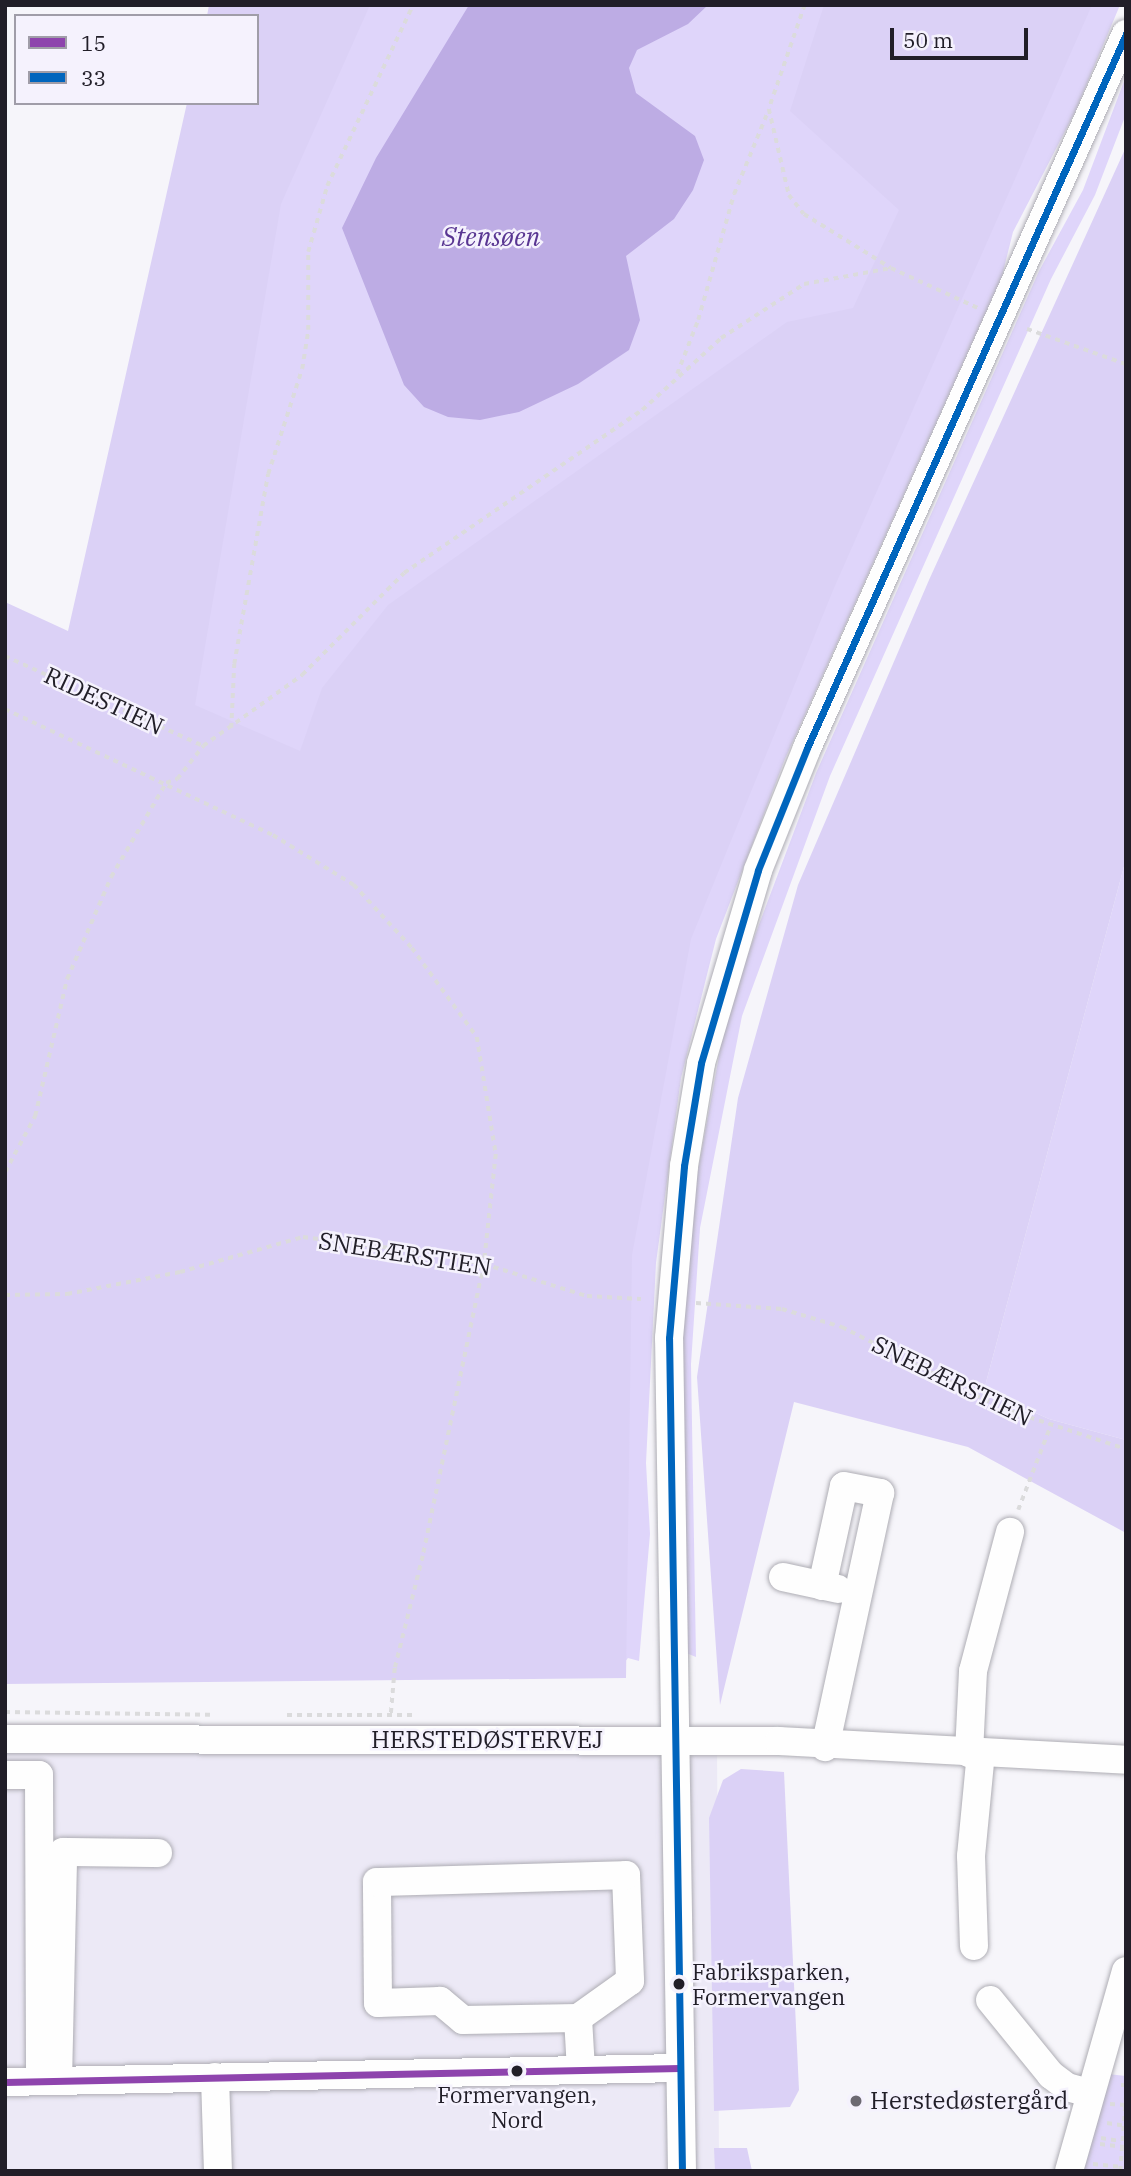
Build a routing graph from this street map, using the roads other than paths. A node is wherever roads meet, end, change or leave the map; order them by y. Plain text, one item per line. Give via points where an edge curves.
1 (1126, 34) edge
2 (1010, 1532) road end
3 (783, 1577) dead end
4 (822, 1586) junction
5 (858, 1594) junction
6 (5, 1739) edge
7 (673, 1741) junction
8 (825, 1747) junction
9 (975, 1753) junction
10 (1126, 1759) edge
11 (5, 1775) edge
12 (158, 1853) dead end
13 (974, 1946) dead end
14 (1126, 1971) edge
15 (990, 2000) dead end
16 (578, 2018) junction
17 (1115, 2047) edge
18 (680, 2068) junction
19 (581, 2070) junction
20 (215, 2077) junction
21 (49, 2081) junction
22 (5, 2082) edge
23 (1089, 2093) junction
24 (218, 2171) edge
25 (682, 2171) edge
26 (1069, 2171) edge

1 - 7 street via 807,748 758,870 701,1063 684,1166 669,1338
2 - 9 street via 973,1671
3 - 4 street
4 - 5 street
4 - 5 street via 844,1486 880,1493
5 - 8 street
6 - 7 street, HERSTEDØSTERVEJ
7 - 8 street, HERSTEDØSTERVEJ via 779,1741
7 - 18 street
8 - 9 street, HERSTEDØSTERVEJ
9 - 10 street, HERSTEDØSTERVEJ
9 - 13 street
11 - 21 street via 40,1775
12 - 21 street via 63,1852
14 - 17 street
15 - 23 street via 1051,2075 1067,2087
16 - 16 street via 630,1981 626,1875 377,1882 378,2003 440,2001 463,2020
16 - 19 street
17 - 23 street
18 - 19 street
18 - 25 street
19 - 20 street
20 - 21 street
20 - 24 street
21 - 22 street
23 - 26 street

